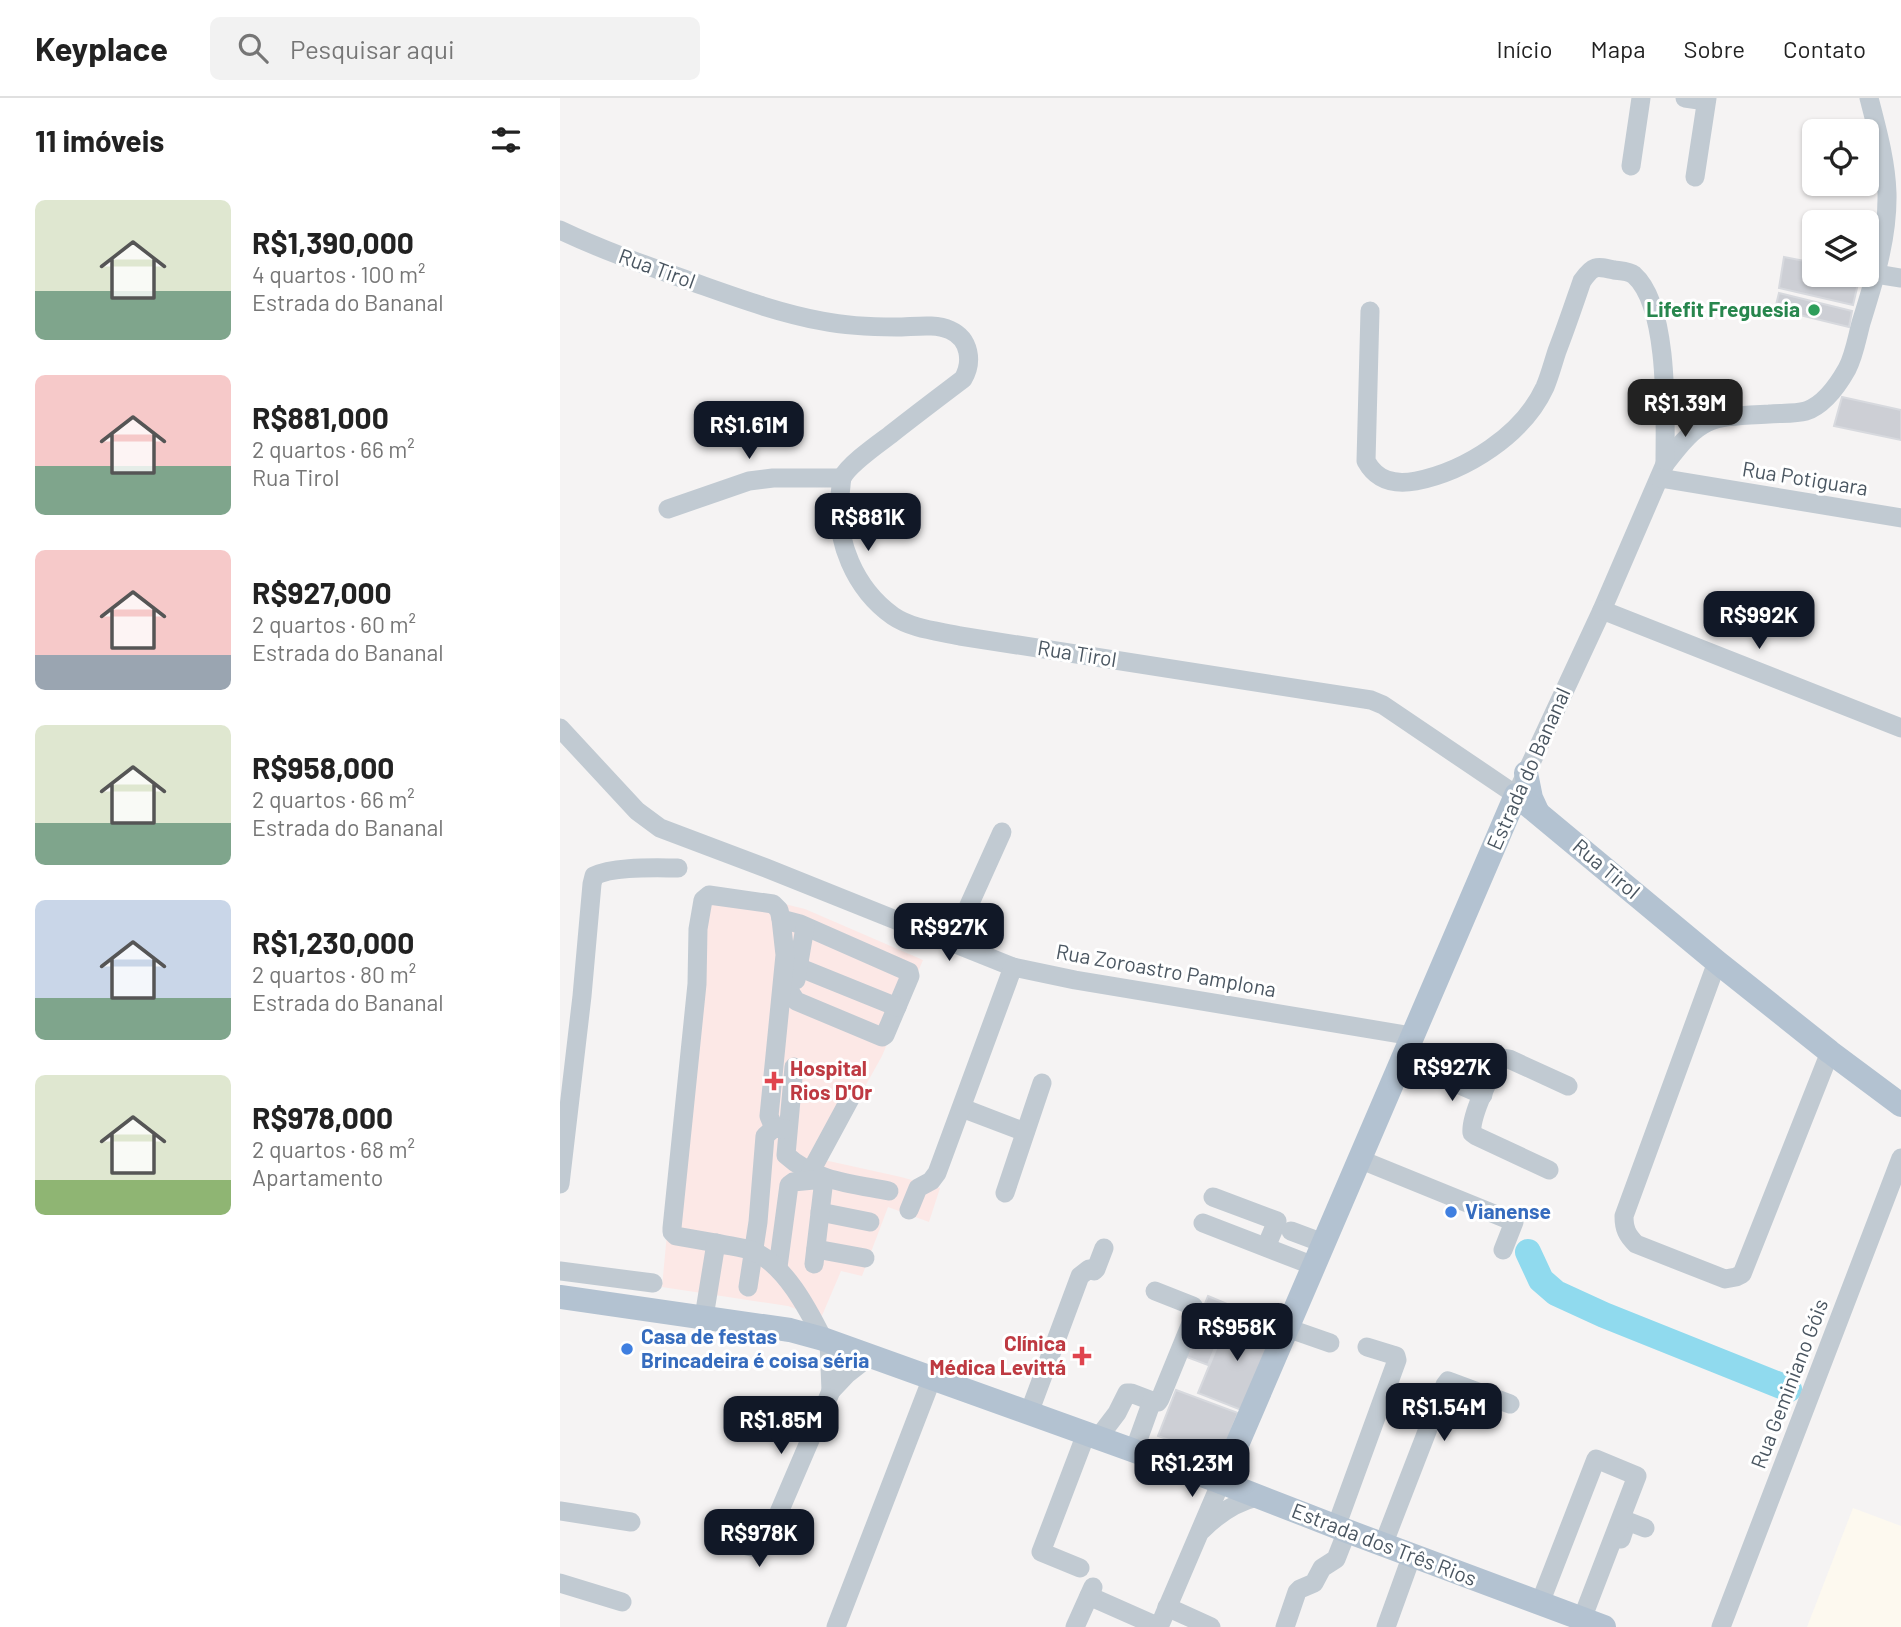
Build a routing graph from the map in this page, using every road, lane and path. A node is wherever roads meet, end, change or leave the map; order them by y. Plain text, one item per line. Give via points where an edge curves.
1 (1642, 98) edge
2 (1685, 98) edge
3 (1869, 98) edge
4 (1706, 100) edge
5 (1631, 166) dead end
6 (1695, 177) dead end
7 (1894, 190) edge
8 (560, 230) edge
9 (1879, 260) edge
10 (1879, 274) edge
11 (1901, 278) edge
12 (1872, 287) edge
13 (1370, 312) dead end
14 (1662, 471) junction
15 (842, 478) junction
16 (668, 509) dead end
17 (1901, 518) edge
18 (1602, 610) junction
19 (560, 728) edge
20 (1901, 729) edge
21 (1521, 784) junction
22 (1560, 831) junction
23 (1002, 832) dead end
24 (1491, 851) junction
25 (678, 868) dead end
26 (806, 926) junction
27 (782, 927) junction
28 (952, 943) junction
29 (1717, 962) junction
30 (799, 967) junction
31 (1013, 967) junction
32 (793, 998) junction
33 (897, 1007) junction
34 (1412, 1036) junction
35 (1830, 1052) junction
36 (1402, 1060) junction
37 (794, 1067) dead end
38 (1042, 1083) dead end
39 (1568, 1086) dead end
40 (1483, 1095) junction
41 (851, 1097) dead end
42 (1901, 1105) edge
43 (962, 1108) junction
44 (781, 1128) junction
45 (1025, 1132) junction
46 (786, 1155) junction
47 (1901, 1158) edge
48 (1359, 1159) junction
49 (1549, 1170) dead end
50 (817, 1175) junction
51 (560, 1184) edge
52 (889, 1191) dead end
53 (1005, 1193) dead end
54 (1213, 1197) dead end
55 (909, 1210) dead end
56 (820, 1212) junction
57 (870, 1222) dead end
58 (1203, 1223) dead end
59 (1291, 1231) dead end
60 (716, 1243) junction
61 (1323, 1243) junction
62 (1266, 1247) junction
63 (1104, 1248) dead end
64 (1503, 1250) dead end
65 (753, 1251) junction
66 (865, 1258) dead end
67 (1314, 1266) junction
68 (778, 1267) junction
69 (560, 1271) edge
70 (653, 1283) dead end
71 (748, 1287) dead end
72 (1155, 1292) dead end
73 (560, 1297) edge
74 (704, 1317) junction
75 (1287, 1328) junction
76 (826, 1340) junction
77 (1330, 1343) dead end
78 (1367, 1347) dead end
79 (870, 1356) junction
80 (932, 1378) junction
81 (831, 1391) junction
82 (1152, 1401) junction
83 (1510, 1404) dead end
84 (1030, 1413) junction
85 (1092, 1436) junction
86 (1134, 1451) junction
87 (1221, 1482) junction
88 (1257, 1497) junction
89 (560, 1511) edge
90 (631, 1522) dead end
91 (1645, 1528) dead end
92 (1342, 1529) junction
93 (1199, 1533) junction
94 (725, 1541) dead end
95 (1383, 1545) junction
96 (1412, 1555) junction
97 (1080, 1568) dead end
98 (560, 1583) edge
99 (622, 1602) dead end
100 (1540, 1603) junction
101 (1167, 1608) junction
102 (1592, 1623) edge
103 (1081, 1625) edge
104 (836, 1627) edge
105 (1159, 1627) edge
106 (1211, 1627) edge
107 (1285, 1627) edge
108 (1386, 1627) edge
109 (1721, 1627) edge

1 - 5 street
2 - 4 street
3 - 7 street, Estrada do Bananal
4 - 6 street
7 - 9 street, Estrada do Bananal
8 - 15 street, Rua Tirol via 768,309 862,327 948,329 964,341 968,351 963,379 866,453
10 - 11 street
12 - 14 street, Estrada do Bananal via 1848,366 1819,404 1793,413 1707,421 1694,430
13 - 14 street via 1366,461 1373,473 1407,483 1461,467 1524,418 1545,386 1588,272 1597,267 1632,273 1648,296 1660,337 1665,414
14 - 17 street, Rua Potiguara
14 - 18 street, Estrada do Bananal
15 - 16 street via 749,481
15 - 21 street, Rua Tirol via 841,535 848,558 860,582 895,617 960,636 1371,700
18 - 20 street
18 - 21 street, Estrada do Bananal
19 - 28 street, Rua Zoroastro Pamplona via 637,811 660,828
21 - 22 main road, Rua Tirol via 1538,812
21 - 24 main road, Estrada do Bananal
22 - 24 main road via 1521,827
22 - 29 main road, Rua Tirol
23 - 28 street
24 - 34 main road, Estrada do Bananal
25 - 51 street via 594,876
26 - 27 street
26 - 30 street
26 - 33 street via 909,972
27 - 32 street via 792,942 789,990
27 - 44 street via 785,955 769,1116
27 - 60 street via 773,904 709,895 704,900 672,1232
28 - 31 street, Rua Zoroastro Pamplona
29 - 35 main road, Rua Tirol
29 - 35 street via 1624,1216 1624,1228 1636,1244 1725,1279 1742,1274
30 - 32 street
30 - 33 street
31 - 34 street, Rua Zoroastro Pamplona
31 - 43 street
32 - 33 street via 882,1037
34 - 36 main road, Estrada do Bananal
35 - 42 main road, Rua Tirol
36 - 40 street
36 - 48 main road, Estrada do Bananal
37 - 44 street
38 - 45 street
39 - 40 street via 1503,1058
40 - 49 street via 1472,1133
41 - 50 street
43 - 45 street
43 - 55 street via 937,1173 918,1188
44 - 46 street
44 - 65 street via 765,1136
45 - 53 street
46 - 50 street
46 - 65 street via 775,1228
47 - 109 street, Rua Geminiano Góis
48 - 61 main road, Estrada do Bananal
48 - 64 street via 1514,1222
50 - 52 street
50 - 56 street
50 - 68 street via 789,1185
54 - 62 street via 1277,1221
56 - 57 street
56 - 66 street via 815,1257
58 - 62 street
59 - 61 street
60 - 65 street
60 - 74 street
61 - 67 main road, Estrada do Bananal
62 - 67 street
63 - 84 street via 1096,1269 1080,1276
65 - 68 street
65 - 71 street
67 - 75 main road, Estrada do Bananal
68 - 76 street
69 - 70 street
72 - 82 street via 1196,1311 1160,1399
73 - 74 main road, Estrada dos Três Rios
74 - 76 main road, Estrada dos Três Rios
75 - 77 street
75 - 87 main road, Estrada do Bananal
76 - 79 main road, Estrada dos Três Rios
76 - 81 street
78 - 92 street via 1397,1360
79 - 80 main road, Estrada dos Três Rios
79 - 81 street
80 - 84 main road, Estrada dos Três Rios
80 - 104 street
81 - 94 street via 765,1545 756,1549
82 - 85 street via 1127,1393 1117,1413
82 - 86 street
83 - 95 street via 1448,1381
84 - 85 main road, Estrada dos Três Rios
85 - 86 main road, Estrada dos Três Rios
85 - 97 street via 1041,1552
86 - 87 main road, Estrada dos Três Rios
87 - 88 main road, Estrada dos Três Rios
87 - 93 street, Estrada do Bananal
88 - 92 main road, Estrada dos Três Rios
88 - 93 street, Estrada do Bananal via 1229,1508
89 - 90 street
91 - 102 street via 1628,1521
92 - 95 main road, Estrada dos Três Rios
92 - 107 street via 1336,1559 1322,1568 1314,1583 1297,1592
93 - 101 street, Estrada do Bananal
95 - 96 main road, Estrada dos Três Rios
96 - 100 main road, Estrada dos Três Rios
96 - 108 street
98 - 99 street
100 - 102 main road, Estrada dos Três Rios
100 - 102 street via 1596,1459 1637,1476
101 - 105 street, Estrada do Bananal
101 - 106 street
103 - 105 street via 1091,1592

